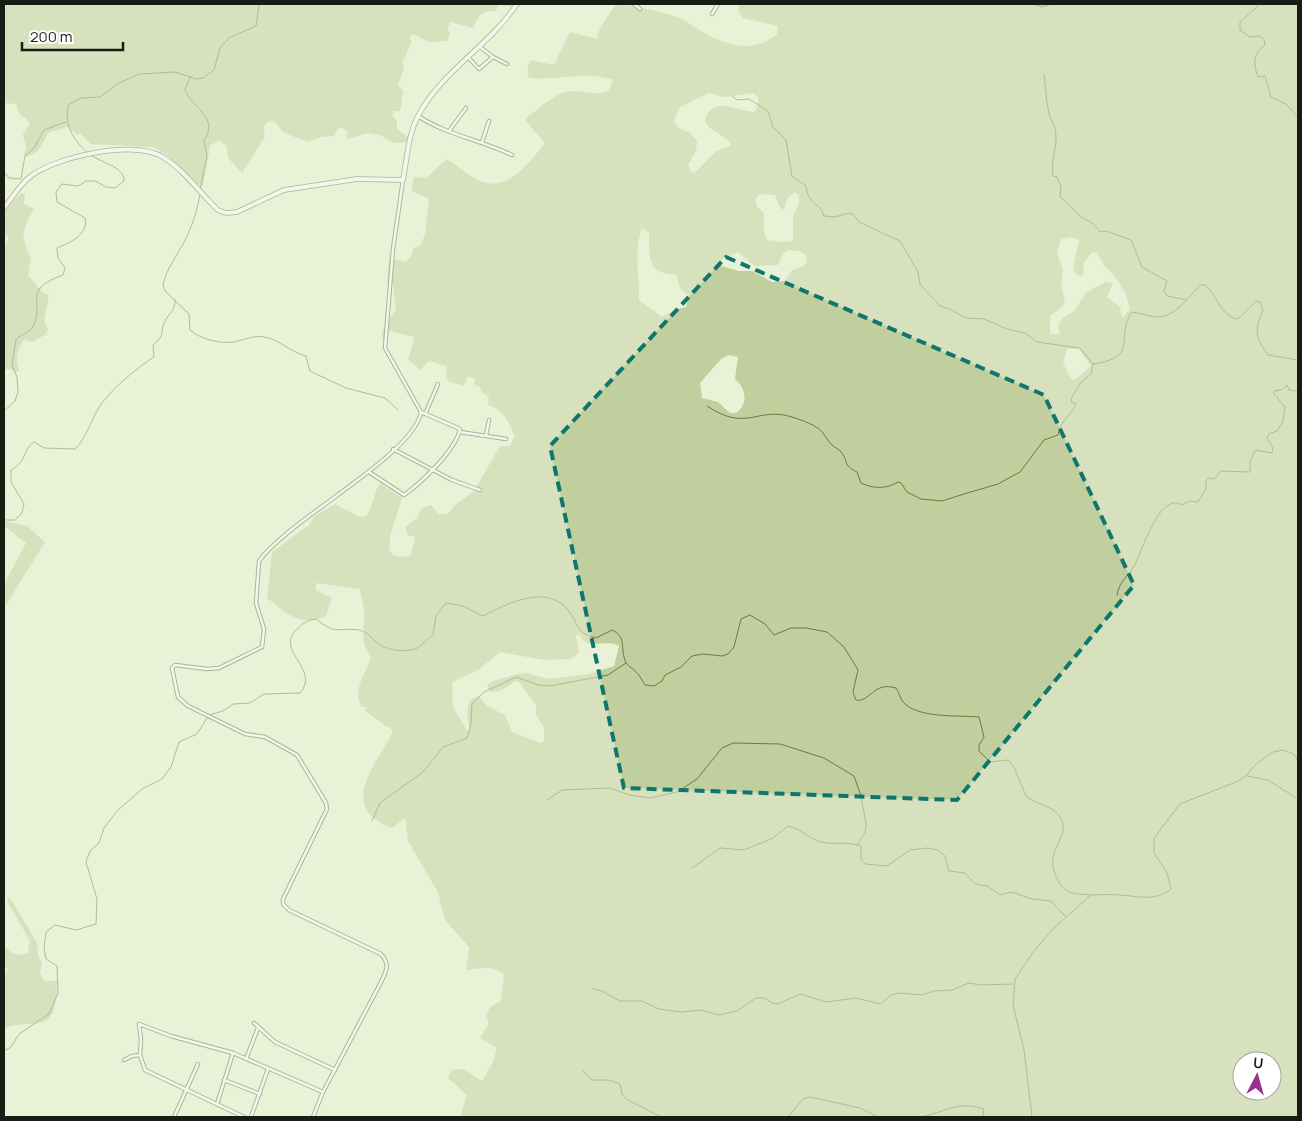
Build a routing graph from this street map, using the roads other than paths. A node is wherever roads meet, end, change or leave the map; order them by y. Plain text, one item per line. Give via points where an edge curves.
1 (517, 4) edge
2 (634, 4) edge
3 (718, 4) edge
4 (639, 6) edge
5 (712, 14) dead end
6 (480, 47) junction
7 (468, 56) junction
8 (493, 57) junction
9 (507, 64) dead end
10 (466, 108) dead end
11 (418, 116) junction
12 (489, 120) dead end
13 (450, 132) junction
14 (482, 142) junction
15 (512, 155) dead end
16 (403, 180) junction
17 (4, 208) edge
18 (438, 384) dead end
19 (421, 412) junction
20 (426, 413) junction
21 (489, 420) dead end
22 (460, 432) junction
23 (486, 435) junction
24 (506, 438) dead end
25 (394, 449) junction
26 (433, 469) junction
27 (369, 472) junction
28 (480, 490) dead end
29 (254, 1024) dead end
30 (258, 1028) junction
31 (233, 1053) junction
32 (140, 1055) junction
33 (246, 1059) junction
34 (124, 1060) dead end
35 (198, 1064) dead end
36 (268, 1069) junction
37 (335, 1070) junction
38 (224, 1080) junction
39 (186, 1091) junction
40 (323, 1092) junction
41 (260, 1094) junction
42 (217, 1104) junction
43 (174, 1117) edge
44 (244, 1117) edge
45 (251, 1117) edge
46 (313, 1117) edge

1 - 6 main road
2 - 4 street
3 - 5 street
6 - 7 main road
6 - 8 street
7 - 8 street via 479,69
7 - 11 main road via 433,94
8 - 9 street
10 - 13 street
11 - 13 street
11 - 16 main road
12 - 14 street
13 - 14 street
14 - 15 street
16 - 17 main road via 356,179 284,190 232,213 218,210 162,157 136,149 96,152 56,162 22,184
16 - 19 street via 393,249 385,346
18 - 20 street
19 - 20 street
19 - 25 street via 415,428
20 - 22 street via 459,428
21 - 23 street
22 - 23 street
22 - 26 street
23 - 24 street
25 - 26 street
25 - 27 street
26 - 27 street via 404,496
26 - 28 street
27 - 37 street via 317,508 258,563 256,603 264,629 262,646 219,668 173,667 178,697 188,706 245,734 265,737 293,752 300,758 326,804 326,811 283,899 285,907 381,954 387,970
29 - 30 street
30 - 33 street
30 - 37 street via 275,1042
31 - 32 street via 139,1024
31 - 33 street
31 - 38 street
32 - 34 street
32 - 39 street via 145,1070
33 - 36 street
35 - 39 street
36 - 40 street
36 - 41 street
37 - 40 street
38 - 41 street
38 - 42 street
39 - 42 street
39 - 43 street
40 - 46 street
41 - 45 street
42 - 44 street

